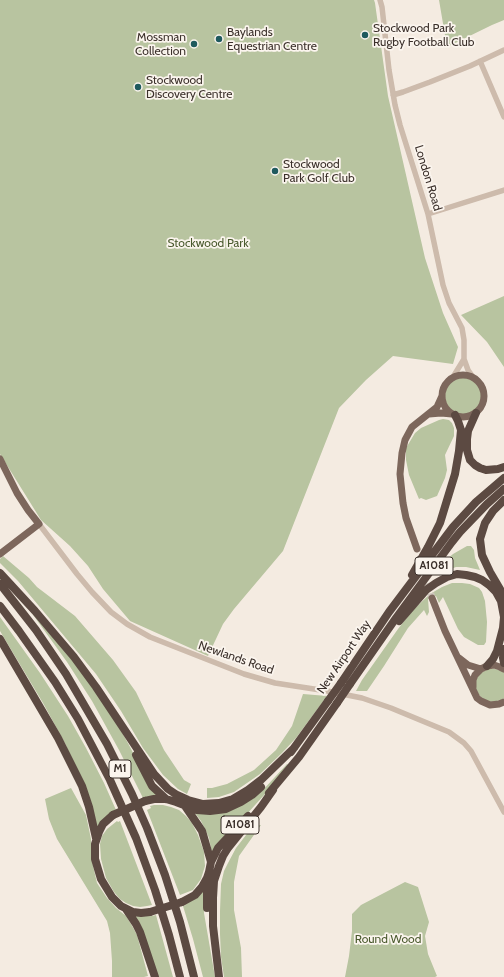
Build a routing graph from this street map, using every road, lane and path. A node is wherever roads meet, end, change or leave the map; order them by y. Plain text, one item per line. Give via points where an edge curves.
1 (380, 0) edge
2 (504, 50) edge
3 (480, 61) junction
4 (393, 95) junction
5 (504, 117) edge
6 (504, 190) edge
7 (428, 214) junction
8 (464, 358) junction
9 (453, 377) junction
10 (473, 377) junction
11 (442, 396) junction
12 (476, 413) junction
13 (429, 414) junction
14 (453, 415) junction
15 (0, 459) edge
16 (504, 466) edge
17 (504, 478) edge
18 (504, 489) edge
19 (504, 500) edge
20 (39, 524) junction
21 (417, 549) dead end
22 (0, 554) edge
23 (0, 572) edge
24 (0, 584) edge
25 (402, 596) junction
26 (504, 596) edge
27 (432, 598) tunnel mouth
28 (0, 606) edge
29 (0, 639) edge
30 (504, 649) edge
31 (374, 650) junction
32 (458, 657) junction
33 (504, 663) edge
34 (484, 667) junction
35 (504, 669) edge
36 (473, 689) junction
37 (502, 704) edge
38 (120, 724) junction
39 (294, 748) junction
40 (273, 790) junction
41 (166, 799) junction
42 (184, 805) junction
43 (504, 812) edge
44 (96, 838) junction
45 (211, 862) junction
46 (208, 878) junction
47 (126, 909) junction
48 (154, 977) edge
49 (180, 977) edge
50 (194, 977) edge
51 (219, 977) edge

1 - 4 street, London Road
2 - 3 street
3 - 4 street
3 - 5 street
4 - 7 street, London Road
6 - 7 street
7 - 8 street, London Road via 445,290 463,334
8 - 9 street
8 - 10 street, London Road
9 - 10 main road via 466,374
9 - 11 main road via 445,385
10 - 12 main road via 482,385 485,397 484,403
11 - 13 main road, A1081 via 437,407
11 - 14 main road via 443,403
12 - 14 main road via 466,417
12 - 16 highway via 468,431 467,450 470,460 486,470
13 - 14 main road
13 - 21 main road, A1081 via 408,433 400,464 403,503
14 - 25 highway, A1081 via 461,430 455,474 440,523
15 - 20 main road, Newlands Road via 17,493
17 - 25 highway, New Airport Way / A1081 via 476,502 453,527
18 - 31 highway, New Airport Way / A1081 via 460,532
19 - 26 highway via 485,523 480,539 487,567
20 - 22 main road
20 - 43 street, Newlands Road via 77,574 111,612 150,637 244,674 362,698 456,736 471,751
23 - 38 highway via 74,657
24 - 50 highway, M1 via 66,674 107,744 132,794 169,888
25 - 39 highway, New Airport Way / A1081, bridge
27 - 32 main road
28 - 49 highway, M1 via 55,682 78,719 115,791 155,890
29 - 44 highway via 58,738 82,786
30 - 33 highway
31 - 34 highway, A1081 via 426,590 447,577 466,575 489,585 501,600 503,608 500,640 495,655
31 - 40 highway, New Airport Way / A1081, bridge
32 - 34 main road via 475,668
32 - 36 main road
34 - 35 main road via 494,665
34 - 36 main road via 473,680
36 - 37 main road via 481,701 490,705
38 - 39 highway via 168,789 182,798 202,804 215,804 233,799 248,790
38 - 41 highway via 149,781
39 - 42 highway, New Airport Way / A1081 via 267,781 242,802 226,809 210,811
40 - 45 highway, New Airport Way / A1081 via 218,848
40 - 51 highway via 228,848 214,881 213,926
41 - 42 highway
41 - 44 highway, bridge via 146,802 120,811 103,824
42 - 45 highway via 202,831
44 - 47 highway via 95,859 101,879 117,903
45 - 46 highway
46 - 47 highway, bridge via 199,892 182,902 150,912
46 - 51 highway via 208,922
47 - 48 highway via 140,932

